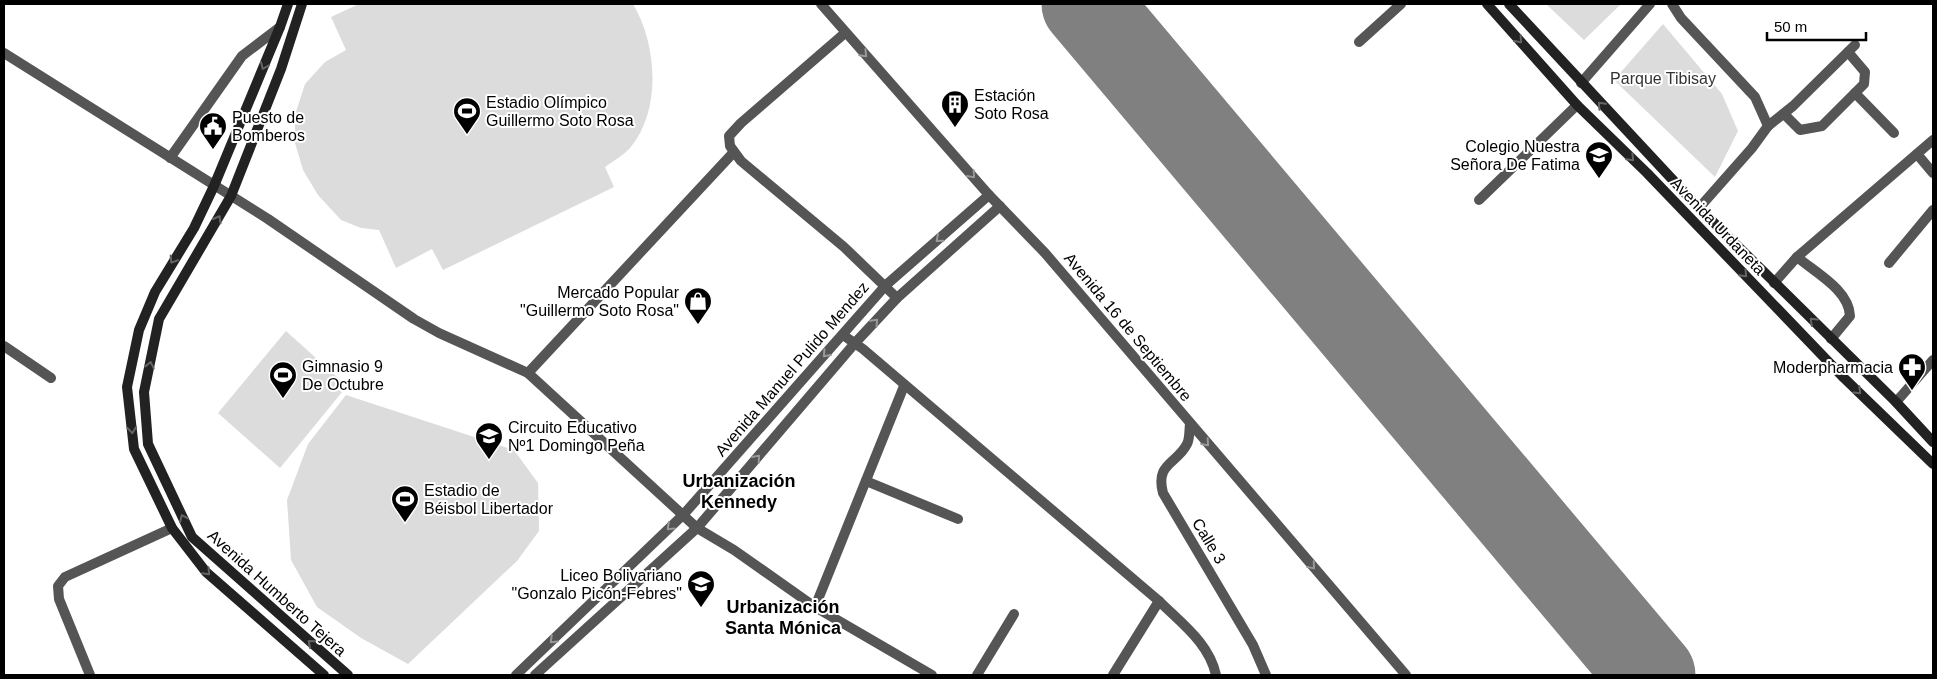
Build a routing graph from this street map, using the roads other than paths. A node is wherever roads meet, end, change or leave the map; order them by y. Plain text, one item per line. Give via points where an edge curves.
1 (288, 4) edge
2 (302, 4) edge
3 (821, 4) edge
4 (1401, 4) edge
5 (1487, 4) edge
6 (1509, 4) edge
7 (1650, 4) edge
8 (1672, 4) edge
9 (280, 28) junction
10 (845, 34) junction
11 (1359, 42) dead end
12 (4, 53) edge
13 (1581, 83) junction
14 (1855, 93) junction
15 (1577, 105) junction
16 (1784, 114) junction
17 (1768, 126) junction
18 (1894, 133) dead end
19 (1933, 140) edge
20 (733, 153) junction
21 (1916, 154) junction
22 (170, 158) junction
23 (1933, 173) edge
24 (214, 186) junction
25 (989, 195) junction
26 (230, 196) junction
27 (1479, 200) dead end
28 (1000, 206) junction
29 (1699, 208) junction
30 (1933, 210) edge
31 (1797, 257) junction
32 (1889, 262) dead end
33 (1774, 283) junction
34 (886, 285) junction
35 (897, 298) junction
36 (843, 334) junction
37 (1831, 339) junction
38 (855, 344) junction
39 (4, 346) edge
40 (1933, 360) edge
41 (528, 373) junction
42 (51, 378) dead end
43 (904, 386) junction
44 (1896, 402) junction
45 (1190, 424) junction
46 (1933, 442) edge
47 (1933, 464) edge
48 (866, 481) junction
49 (684, 514) junction
50 (958, 519) dead end
51 (172, 528) junction
52 (697, 528) junction
53 (1159, 601) junction
54 (815, 607) junction
55 (1014, 614) dead end
56 (90, 675) edge
57 (324, 675) edge
58 (348, 675) edge
59 (516, 675) edge
60 (535, 675) edge
61 (932, 675) edge
62 (977, 675) edge
63 (1113, 675) edge
64 (1216, 675) edge
65 (1266, 675) edge
66 (1406, 675) edge

1 - 9 street, Avenida Humberto Tejera
2 - 26 street, Avenida Humberto Tejera via 282,69
3 - 10 street, Avenida 16 de Septiembre
4 - 11 street
5 -> 15 street, Avenida Urdaneta
6 - 13 street, Avenida Urdaneta
7 - 13 street
8 - 17 street via 1754,98
9 - 22 street via 242,56
9 -> 24 street, Avenida Humberto Tejera
10 - 20 street via 741,123 729,136
10 -> 25 street, Avenida 16 de Septiembre via 896,87
12 - 22 street
29 -> 13 street, Avenida Urdaneta
14 - 16 street via 1822,126 1814,129 1800,130
14 - 16 street via 1866,78 1851,49
14 - 18 street
15 - 27 street
15 -> 47 street, Avenida Urdaneta via 1844,378
16 - 17 street
17 - 29 street
19 - 21 street
20 - 34 street
20 - 41 street
21 - 23 street
21 - 31 street
22 - 24 street
24 - 26 street
24 -> 51 street, Avenida Humberto Tejera via 194,228 154,292 139,330 127,387 134,449
25 - 28 street, Avenida 16 de Septiembre
25 -> 34 street, Avenida Manuel Pulido Mendez
26 - 41 street via 268,218 414,319
58 -> 26 street, Avenida Humberto Tejera via 192,537 148,444 144,392 159,320
28 - 35 street
28 - 45 street, Avenida 16 de Septiembre via 1045,253
29 - 33 street, Avenida Urdaneta
30 - 32 street
31 - 33 street
31 - 37 street via 1850,306 1850,316
37 -> 33 street, Avenida Urdaneta
34 - 35 street
34 - 36 street, Avenida Manuel Pulido Mendez
38 -> 35 street
36 - 38 street
36 -> 49 street, Avenida Manuel Pulido Mendez
37 - 44 street, Avenida Urdaneta
38 - 43 street
52 -> 38 street
39 - 42 street
40 - 44 street
41 - 49 street
43 - 48 street
43 - 53 street
44 - 46 street, Avenida Urdaneta
45 - 65 street, Calle 3 via 1186,446 1166,466 1161,476 1163,493 1253,645
45 -> 66 street, Avenida 16 de Septiembre
48 - 50 street
48 - 54 street
49 - 52 street
49 -> 59 street, Avenida Manuel Pulido Mendez
51 - 56 street via 65,577 58,586 59,599
51 -> 57 street, Avenida Humberto Tejera via 206,572
52 - 54 street
52 - 60 street
53 - 63 street
53 - 64 street via 1205,647 1213,660
54 - 61 street
55 - 62 street

